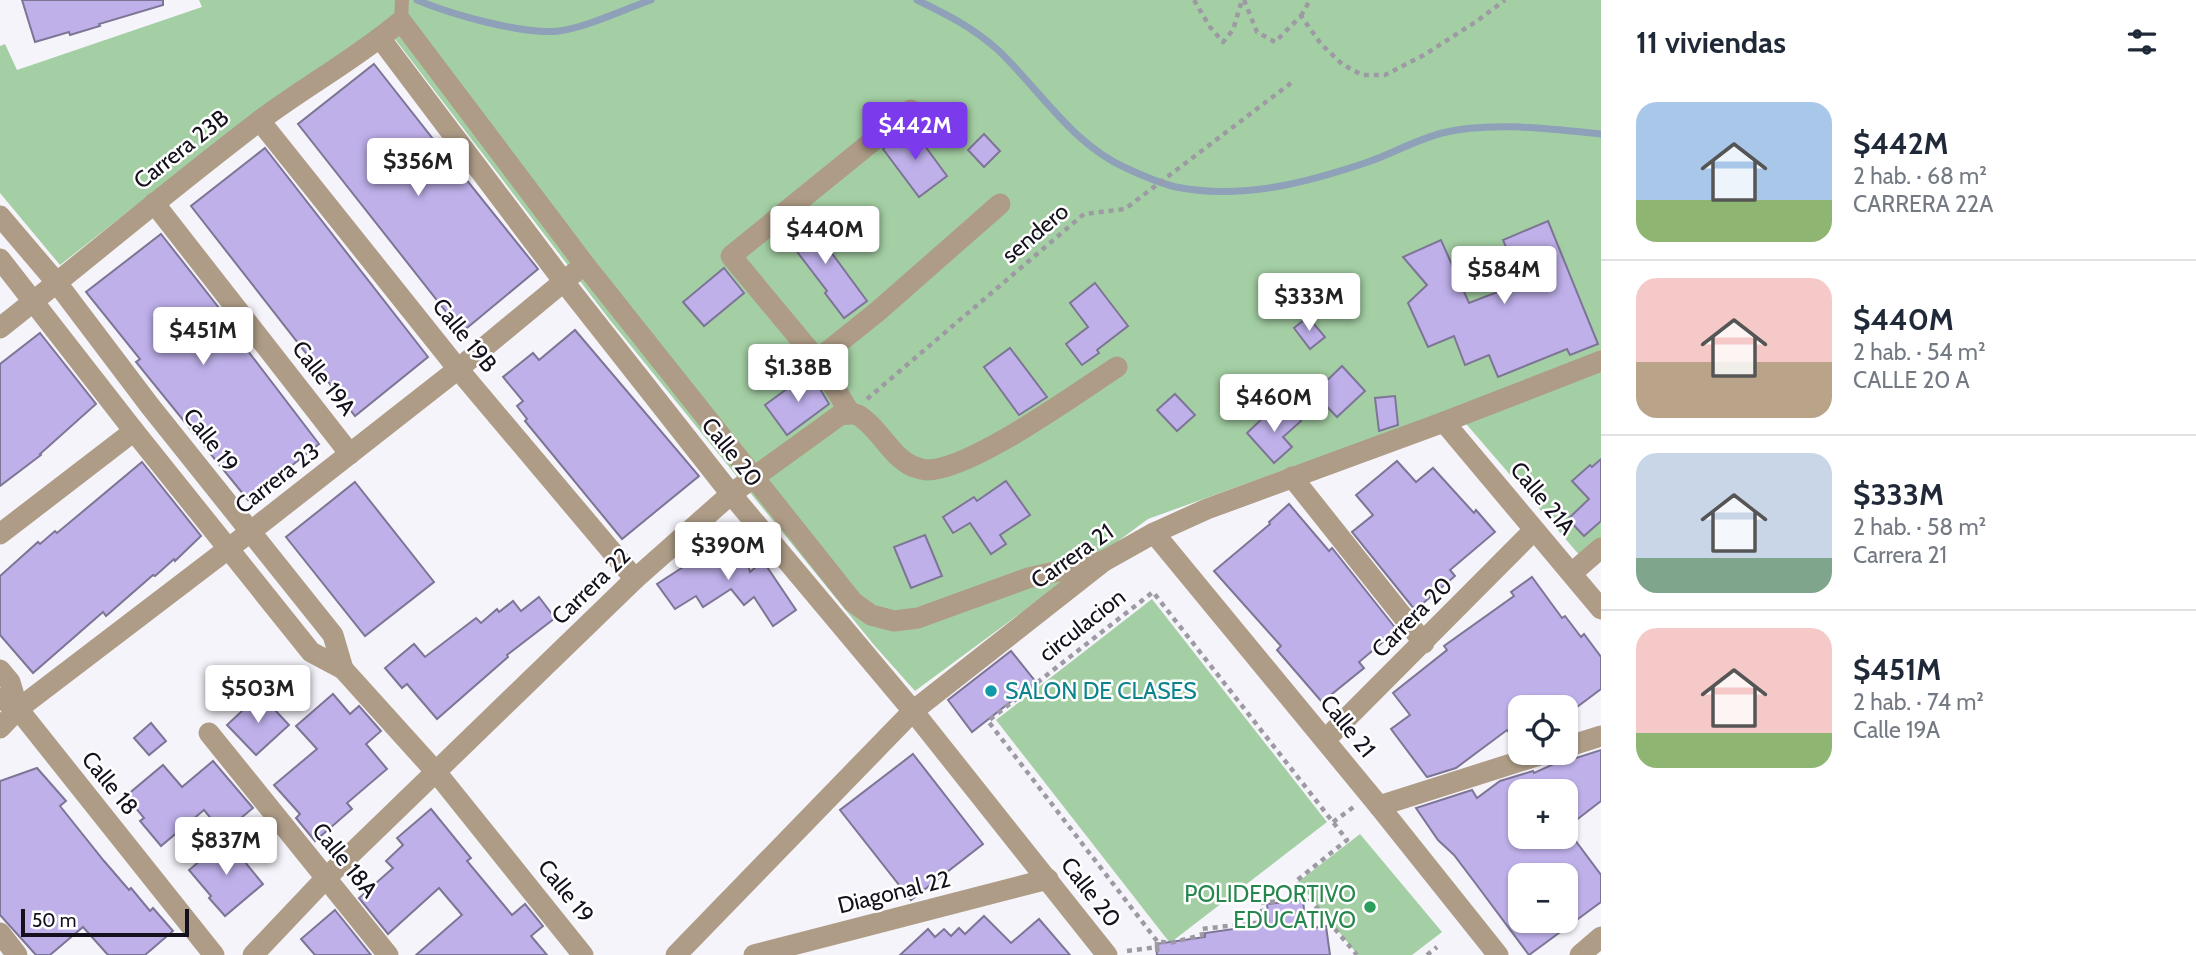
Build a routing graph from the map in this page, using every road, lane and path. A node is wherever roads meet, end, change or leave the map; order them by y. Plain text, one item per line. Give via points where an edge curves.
1 (1194, 0) edge
2 (1243, 0) edge
3 (1310, 0) edge
4 (1505, 0) edge
5 (402, 10) edge
6 (1301, 16) junction
7 (380, 38) junction
8 (1291, 83) dead end
9 (911, 110) dead end
10 (260, 121) junction
11 (155, 203) junction
12 (1000, 204) dead end
13 (0, 216) edge
14 (0, 258) edge
15 (584, 265) junction
16 (564, 282) junction
17 (57, 283) junction
18 (32, 302) junction
19 (0, 328) edge
20 (817, 360) junction
21 (1601, 361) edge
22 (1117, 367) dead end
23 (458, 369) junction
24 (850, 413) junction
25 (1444, 422) junction
26 (134, 432) junction
27 (350, 454) junction
28 (753, 477) junction
29 (1292, 477) junction
30 (731, 494) junction
31 (1534, 530) junction
32 (250, 532) junction
33 (1154, 533) junction
34 (0, 534) edge
35 (229, 548) junction
36 (1601, 548) edge
37 (1104, 561) junction
38 (1572, 573) junction
39 (635, 579) junction
40 (1601, 609) edge
41 (1423, 643) junction
42 (343, 669) junction
43 (0, 670) edge
44 (9, 704) edge
45 (913, 711) junction
46 (0, 728) edge
47 (209, 733) dead end
48 (1601, 736) edge
49 (1325, 740) junction
50 (1578, 743) edge
51 (1508, 764) edge
52 (436, 772) junction
53 (1371, 803) junction
54 (1333, 822) junction
55 (326, 879) junction
56 (1048, 879) junction
57 (1308, 898) junction
58 (0, 933) edge
59 (1601, 937) edge
60 (1157, 944) junction
61 (1437, 947) dead end
62 (1117, 953) edge
63 (17, 955) edge
64 (214, 955) edge
65 (253, 955) edge
66 (388, 955) edge
67 (583, 955) edge
68 (676, 955) edge
69 (754, 955) edge
70 (1158, 955) edge
71 (1357, 955) edge
72 (1427, 955) edge
73 (1498, 955) edge
74 (1580, 955) edge

1 - 2 path via 1223,42 1233,30
2 - 6 path via 1257,32 1275,42
3 - 6 path
4 - 6 path via 1477,22 1385,75 1362,75 1342,64
5 - 7 street, Carrera 23B
5 - 15 street
7 - 10 street, Carrera 23B
7 - 16 street, Calle 20
8 - 24 path, sendero via 1125,209 1084,214
9 - 20 street via 731,256
10 - 11 street, Carrera 23B
10 - 23 street, Calle 19B
11 - 17 street, Carrera 23B
11 - 27 street, Calle 19A
12 - 20 street
13 - 17 street, Calle 19
14 - 18 street, Calle 19
15 - 16 street, Carrera 23
15 - 28 street
16 - 23 street, Carrera 23
16 - 30 street, Calle 20
17 - 18 street, Carrera 23B
17 - 32 street, Calle 19
18 - 19 street, Carrera 23B
18 - 26 street, Calle 19
20 - 24 street
21 - 25 street, Carrera 21
22 - 24 street via 999,443 927,470 899,458 860,416
23 - 27 street, Carrera 23
23 - 39 street, Calle 19B
24 - 28 street, Carrera 22 via 840,415
25 - 29 street, Carrera 21
25 - 31 street, Calle 21A
26 - 34 street
26 - 35 street, Calle 19
27 - 32 street, Carrera 23
28 - 30 street, Carrera 22
28 - 37 street via 853,602 871,615 894,621 918,618 1028,578
29 - 33 street, Carrera 21
29 - 41 street
30 - 39 street, Carrera 22
30 - 45 street, Calle 20
31 - 38 street, Calle 21A
31 - 41 street, Carrera 20
32 - 35 street, Carrera 23
32 - 42 street, Calle 19 via 333,635
33 - 37 street, Carrera 21
33 - 49 street, Calle 21
35 - 42 street, Calle 19 via 311,652
35 - 44 street, Carrera 23
36 - 38 street
37 - 45 street, Carrera 21
38 - 40 street, Calle 21A
39 - 52 street, Carrera 22
41 - 49 street, Carrera 20
42 - 52 street, Calle 19
43 - 44 street, Calle 18 via 10,682
44 - 46 street, Carrera 23
44 - 64 street, Calle 18
45 - 56 street, Calle 20
45 - 68 street, Carrera 21
47 - 55 street, Calle 18A
48 - 50 street
49 - 53 street, Calle 21
51 - 53 street
52 - 55 street, Carrera 22
52 - 67 street, Calle 19
53 - 54 path
53 - 73 street, Calle 21
54 - 57 path, circulacion via 1347,840 1296,882
54 - 60 path, circulacion via 1153,592 988,721
55 - 65 street, Carrera 22
55 - 66 street, Calle 18A
56 - 62 street, Calle 20
56 - 69 street, Diagonal 22
57 - 60 path via 1261,903 1264,922 1201,929 1202,935
57 - 71 path
58 - 63 street
59 - 74 street
60 - 62 path
60 - 70 path
61 - 72 path

